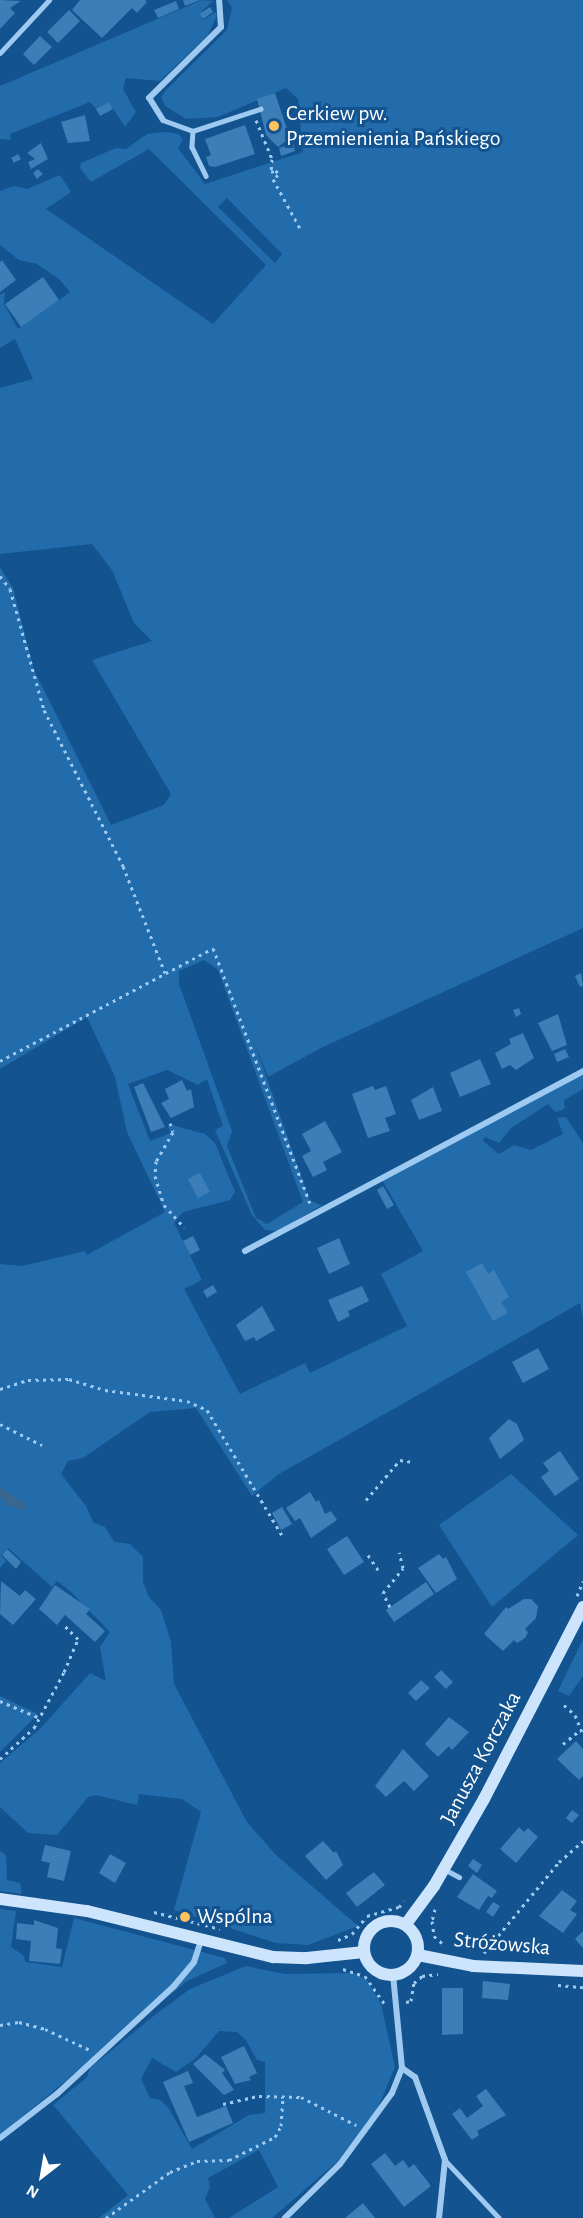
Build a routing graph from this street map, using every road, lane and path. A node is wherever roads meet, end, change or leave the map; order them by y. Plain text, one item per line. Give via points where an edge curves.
1 (49, 0) edge
2 (219, 0) edge
3 (0, 52) edge
4 (260, 109) dead end
5 (252, 112) junction
6 (163, 120) joint
7 (193, 131) junction
8 (206, 176) dead end
9 (302, 232) dead end
10 (0, 576) edge
11 (165, 973) junction
12 (0, 1061) edge
13 (583, 1071) edge
14 (170, 1123) dead end
15 (314, 1214) junction
16 (184, 1227) dead end
17 (245, 1251) dead end
18 (0, 1389) edge
19 (0, 1424) edge
20 (42, 1445) dead end
21 (412, 1462) dead end
22 (366, 1500) dead end
23 (282, 1537) dead end
24 (399, 1552) dead end
25 (368, 1556) dead end
26 (378, 1570) dead end
27 (390, 1607) dead end
28 (583, 1607) edge
29 (64, 1625) dead end
30 (0, 1701) edge
31 (564, 1705) dead end
32 (40, 1718) junction
33 (579, 1731) junction
34 (583, 1735) edge
35 (563, 1744) dead end
36 (0, 1759) edge
37 (583, 1841) edge
38 (444, 1869) junction
39 (459, 1877) dead end
40 (0, 1899) edge
41 (406, 1924) junction
42 (201, 1940) junction
43 (364, 1952) junction
44 (418, 1955) junction
45 (473, 1966) junction
46 (583, 1971) edge
47 (393, 1975) junction
48 (1, 2026) edge
49 (99, 2055) junction
50 (402, 2068) junction
51 (283, 2096) junction
52 (223, 2104) dead end
53 (364, 2131) junction
54 (0, 2138) edge
55 (445, 2160) junction
56 (106, 2218) edge
57 (285, 2218) edge
58 (439, 2218) edge
59 (500, 2218) edge

1 - 3 lane
2 - 6 street via 221,27 149,98
4 - 5 lane
5 - 7 lane
5 - 9 path via 272,159 270,172 276,170 278,175 273,179
6 - 7 lane
7 - 8 lane via 192,147
10 - 11 path via 10,589 44,710 123,866
11 - 12 path
11 - 15 path via 213,948
13 - 15 street
14 - 16 path via 173,1132 156,1161 154,1176 164,1205
15 - 17 street
18 - 23 path via 28,1380 69,1379 105,1390 187,1401 207,1410
19 - 20 path
21 - 22 path via 400,1460
24 - 27 path via 404,1568 383,1593
25 - 26 path
28 - 38 street, Janusza Korczaka
29 - 32 path via 78,1640
30 - 32 path
31 - 33 path via 575,1715
32 - 36 path via 18,1746
33 - 34 path
33 - 35 path
37 - 45 path via 558,1862
38 - 39 lane
38 - 41 street, Janusza Korczaka
40 - 42 street via 87,1911
41 - 43 street via 382,1922 365,1940
41 - 44 street via 417,1938
42 - 43 street via 273,1957
42 - 49 street via 194,1962 174,1986
43 - 47 street via 375,1969
44 - 45 street, Stróżowska
44 - 47 street via 409,1969
45 - 46 street, Stróżowska
47 - 50 street
48 - 49 path via 19,2022 45,2029
49 - 54 street
50 - 53 street via 392,2093
50 - 55 street via 415,2077
51 - 52 path via 259,2096
51 - 53 path via 311,2100
51 - 56 path via 281,2126 275,2137 229,2160 197,2161 170,2172
53 - 57 street via 340,2164
55 - 58 street
55 - 59 lane

